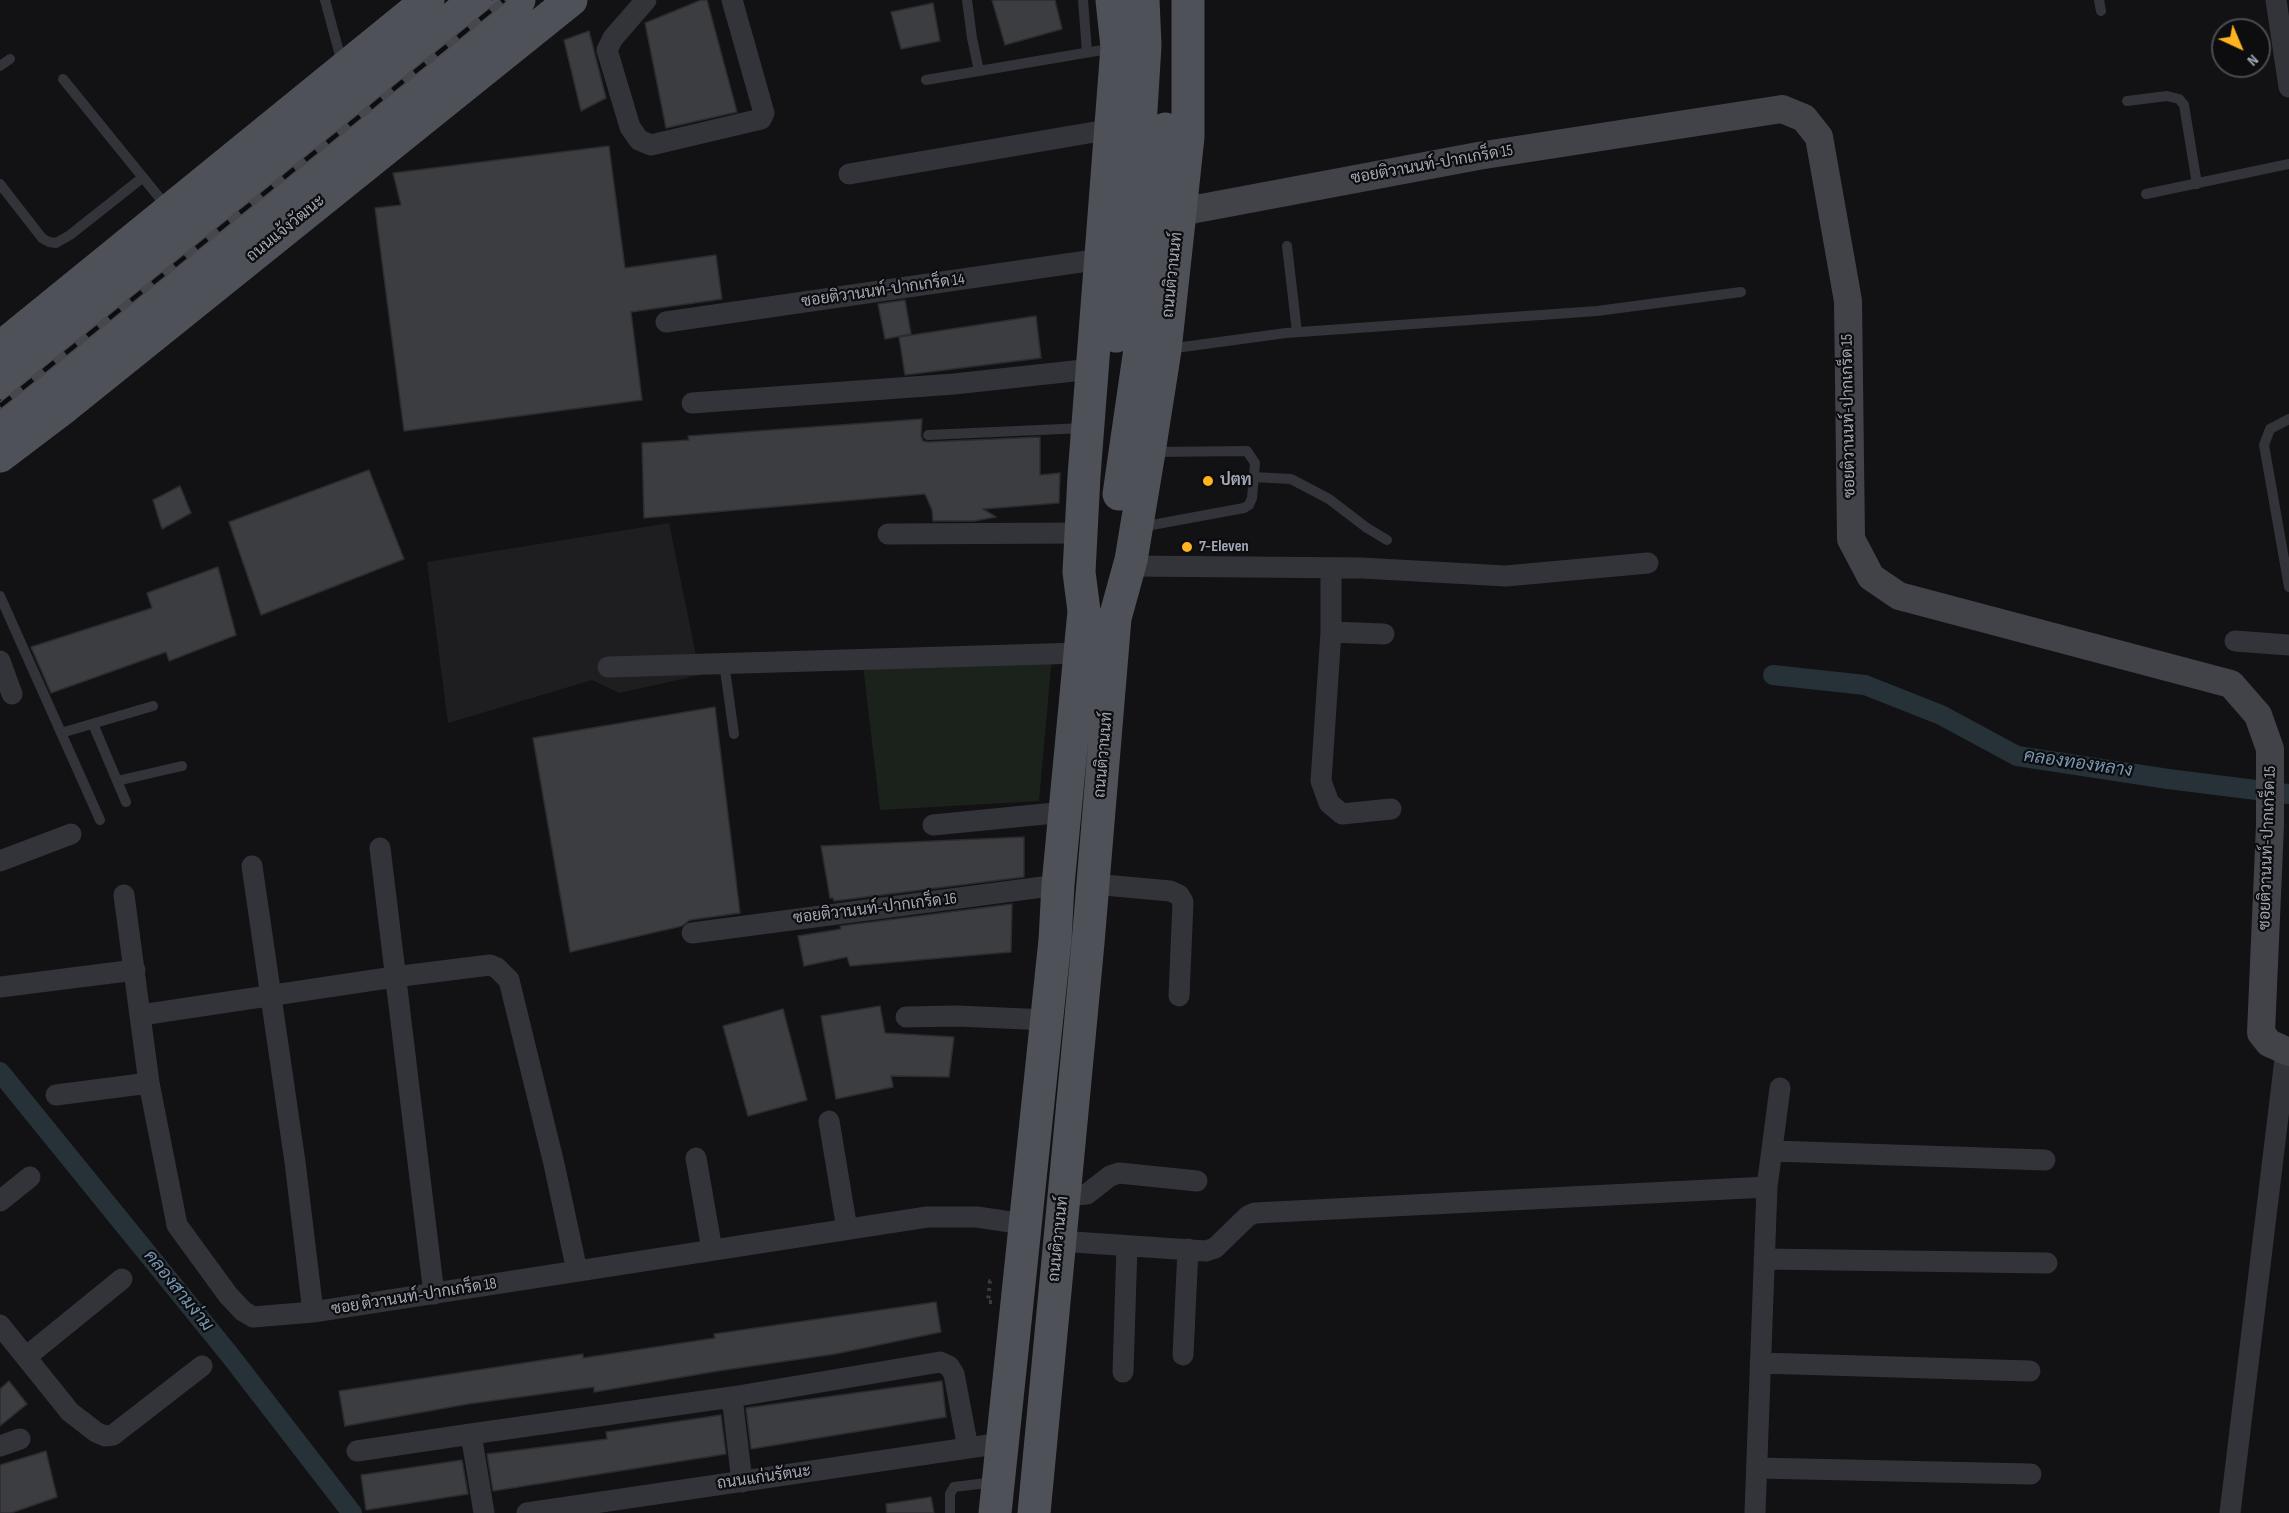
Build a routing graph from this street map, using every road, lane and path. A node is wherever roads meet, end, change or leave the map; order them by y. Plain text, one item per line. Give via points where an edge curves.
1 (325, 0) edge
2 (428, 0) edge
3 (519, 0) edge
4 (571, 0) edge
5 (646, 0) edge
6 (732, 0) edge
7 (968, 0) edge
8 (1083, 0) edge
9 (1112, 0) edge
10 (1143, 0) edge
11 (1167, 0) edge
12 (1188, 0) edge
13 (2276, 0) edge
14 (476, 11) edge
15 (1102, 50) junction
16 (10, 60) dead end
17 (0, 66) edge
18 (344, 68) junction
19 (979, 71) junction
20 (63, 79) dead end
21 (926, 80) dead end
22 (2289, 87) edge
23 (2127, 101) dead end
24 (1112, 129) junction
25 (2289, 164) edge
26 (849, 174) dead end
27 (142, 178) junction
28 (0, 184) edge
29 (2197, 184) junction
30 (2146, 194) dead end
31 (169, 210) junction
32 (1180, 212) junction
33 (1287, 246) dead end
34 (1101, 259) junction
35 (1741, 292) dead end
36 (666, 322) dead end
37 (1297, 332) junction
38 (0, 348) edge
39 (1164, 350) junction
40 (1092, 369) junction
41 (0, 382) edge
42 (692, 403) dead end
43 (2289, 419) edge
44 (0, 423) edge
45 (1087, 428) junction
46 (928, 435) dead end
47 (1149, 453) junction
48 (0, 456) edge
49 (1254, 477) junction
50 (1135, 528) junction
51 (1081, 533) junction
52 (888, 534) dead end
53 (1387, 540) dead end
54 (1648, 563) dead end
55 (1130, 566) junction
56 (1331, 568) junction
57 (2289, 587) edge
58 (0, 596) edge
59 (1084, 611) junction
60 (1115, 618) junction
61 (1331, 633) junction
62 (1384, 634) dead end
63 (2235, 641) dead end
64 (2289, 645) edge
65 (1080, 652) junction
66 (0, 661) edge
67 (724, 663) junction
68 (608, 667) dead end
69 (12, 694) dead end
70 (153, 706) dead end
71 (93, 724) junction
72 (61, 733) junction
73 (734, 735) dead end
74 (182, 766) dead end
75 (117, 781) junction
76 (126, 802) dead end
77 (1391, 809) dead end
78 (1065, 812) junction
79 (100, 820) dead end
80 (933, 825) dead end
81 (71, 834) dead end
82 (380, 848) dead end
83 (0, 861) edge
84 (252, 866) dead end
85 (1093, 884) junction
86 (1058, 885) junction
87 (124, 895) dead end
88 (692, 933) dead end
89 (135, 970) junction
90 (394, 977) junction
91 (0, 987) edge
92 (271, 995) junction
93 (1179, 996) dead end
94 (141, 1015) junction
95 (906, 1017) dead end
96 (1047, 1020) junction
97 (2288, 1052) edge
98 (149, 1083) junction
99 (1780, 1089) dead end
100 (56, 1095) dead end
101 (829, 1121) dead end
102 (1773, 1151) junction
103 (696, 1158) dead end
104 (2045, 1160) dead end
105 (30, 1177) dead end
106 (1197, 1181) dead end
107 (1767, 1187) junction
108 (1063, 1196) junction
109 (0, 1202) edge
110 (1024, 1224) junction
111 (847, 1229) junction
112 (1059, 1241) junction
113 (1127, 1246) junction
114 (712, 1250) junction
115 (1188, 1250) junction
116 (1764, 1259) junction
117 (2047, 1263) dead end
118 (577, 1271) junction
119 (122, 1279) dead end
120 (434, 1294) junction
121 (313, 1312) junction
122 (0, 1325) edge
123 (1183, 1354) dead end
124 (26, 1357) junction
125 (1760, 1363) junction
126 (202, 1366) dead end
127 (2030, 1371) dead end
128 (1123, 1372) dead end
129 (732, 1397) junction
130 (471, 1434) junction
131 (1002, 1443) junction
132 (968, 1448) junction
133 (357, 1451) dead end
134 (1757, 1468) junction
135 (2031, 1474) dead end
136 (998, 1481) junction
137 (742, 1482) junction
138 (484, 1513) edge
139 (527, 1513) edge
140 (950, 1513) edge
141 (995, 1513) edge
142 (1034, 1513) edge
143 (1755, 1513) edge
144 (2230, 1513) edge

1 - 18 lane
2 - 18 main road
3 - 14 main road, ถนนแจ้งวัฒนะ
4 - 48 main road, ถนนแจ้งวัฒนะ
5 - 6 street via 613,38 608,50 630,127 639,140 651,145 761,119 764,113
7 - 19 lane
8 - 15 lane
9 - 15 main road, ถนนติวานนท์
10 - 59 main road via 1145,45 1138,143 1100,474 1093,570
11 - 60 main road via 1168,97 1163,152 1143,328 1109,552
12 - 32 main road, ถนนติวานนท์ via 1188,137
13 - 22 street
14 - 41 main road, ถนนแจ้งวัฒนะ
14 - 44 main road, ถนนแจ้งวัฒนะ
15 - 19 lane
15 - 24 main road, ถนนติวานนท์
16 - 17 lane
18 - 31 main road
19 - 21 lane
20 - 27 lane
23 - 29 lane via 2168,96 2179,99 2184,105
24 - 26 street
24 - 34 main road, ถนนติวานนท์
25 - 29 lane
27 - 28 lane via 56,243 42,238
27 - 31 lane
29 - 30 lane
31 - 38 main road
32 - 39 main road, ถนนติวานนท์
32 - 97 street, ซอยติวานนท์-ปากเกร็ด 15 via 1478,156 1782,109 1803,118 1819,138 1848,301 1851,539 1870,578 1899,596 2231,684 2258,715 2270,749 2261,1033 2269,1043
33 - 37 lane
34 - 36 street, ซอยติวานนท์-ปากเกร็ด 14
34 - 40 main road, ถนนติวานนท์
35 - 37 lane via 1597,311
37 - 39 lane
39 - 47 main road, ถนนติวานนท์
40 - 42 street via 954,384
40 - 45 main road, ถนนติวานนท์
43 - 57 lane via 2270,429 2264,446
45 - 46 lane
45 - 51 main road, ถนนติวานนท์
47 - 49 lane via 1247,451 1255,463
47 - 50 main road, ถนนติวานนท์
49 - 50 lane via 1252,498 1244,508
49 - 53 lane via 1291,479 1329,499
50 - 55 main road, ถนนติวานนท์
51 - 52 street
51 - 59 main road, ถนนติวานนท์ via 1079,572
54 - 56 street via 1506,576
55 - 56 street
55 - 60 main road, ถนนติวานนท์
56 - 61 street
58 - 72 lane
59 - 65 main road, ถนนติวานนท์
60 - 85 main road, ถนนติวานนท์
61 - 62 street
61 - 77 street via 1321,781 1329,803 1342,814
63 - 64 street
65 - 67 street
65 - 78 main road, ถนนติวานนท์
66 - 69 street
67 - 68 street
67 - 73 lane
70 - 71 lane
71 - 72 lane
71 - 75 lane
72 - 79 lane
74 - 75 lane
75 - 76 lane
78 - 80 street
78 - 86 main road, ถนนติวานนท์
81 - 83 street
82 - 90 street
84 - 92 street
85 - 93 street via 1179,895 1184,902
85 - 108 main road, ถนนติวานนท์
86 - 88 street, ซอยติวานนท์-ปากเกร็ด 16
86 - 96 main road, ถนนติวานนท์
87 - 89 street, ซอย ติวานนท์-ปากเกร็ด 18
89 - 91 street
89 - 94 street, ซอย ติวานนท์-ปากเกร็ด 18
90 - 92 street
90 - 118 street via 490,966 509,980
90 - 120 street
92 - 94 street
92 - 121 street
94 - 98 street, ซอย ติวานนท์-ปากเกร็ด 18
95 - 96 street
96 - 110 main road, ถนนติวานนท์
97 - 144 street
98 - 100 street
98 - 121 street, ซอย ติวานนท์-ปากเกร็ด 18 via 177,1225 243,1311 253,1317
99 - 102 street
101 - 111 street
102 - 104 street
102 - 107 street
103 - 114 street
105 - 109 street
106 - 108 street via 1119,1173 1087,1194
107 - 115 street via 1255,1213 1215,1248
107 - 116 street
108 - 112 main road, ถนนติวานนท์
110 - 111 street, ซอย ติวานนท์-ปากเกร็ด 18 via 977,1217 927,1217
110 - 131 main road, ถนนติวานนท์
111 - 114 street, ซอย ติวานนท์-ปากเกร็ด 18
112 - 113 street
112 - 142 main road, ถนนติวานนท์
113 - 115 street
113 - 128 street
114 - 118 street, ซอย ติวานนท์-ปากเกร็ด 18
115 - 123 street
116 - 117 street
116 - 125 street
118 - 120 street, ซอย ติวานนท์-ปากเกร็ด 18
119 - 124 street
120 - 121 street, ซอย ติวานนท์-ปากเกร็ด 18
122 - 124 street
124 - 126 street via 70,1412 105,1436 113,1436
125 - 127 street
125 - 134 street
129 - 130 street
129 - 132 street via 940,1362 954,1374
129 - 137 street
130 - 133 street
130 - 138 street
131 - 132 street, ถนนแก่นรัตนะ
131 - 136 main road, ถนนติวานนท์
132 - 137 street, ถนนแก่นรัตนะ
134 - 135 street
134 - 143 street
136 - 140 lane via 954,1486
136 - 141 main road, ถนนติวานนท์
137 - 139 street, ถนนแก่นรัตนะ

